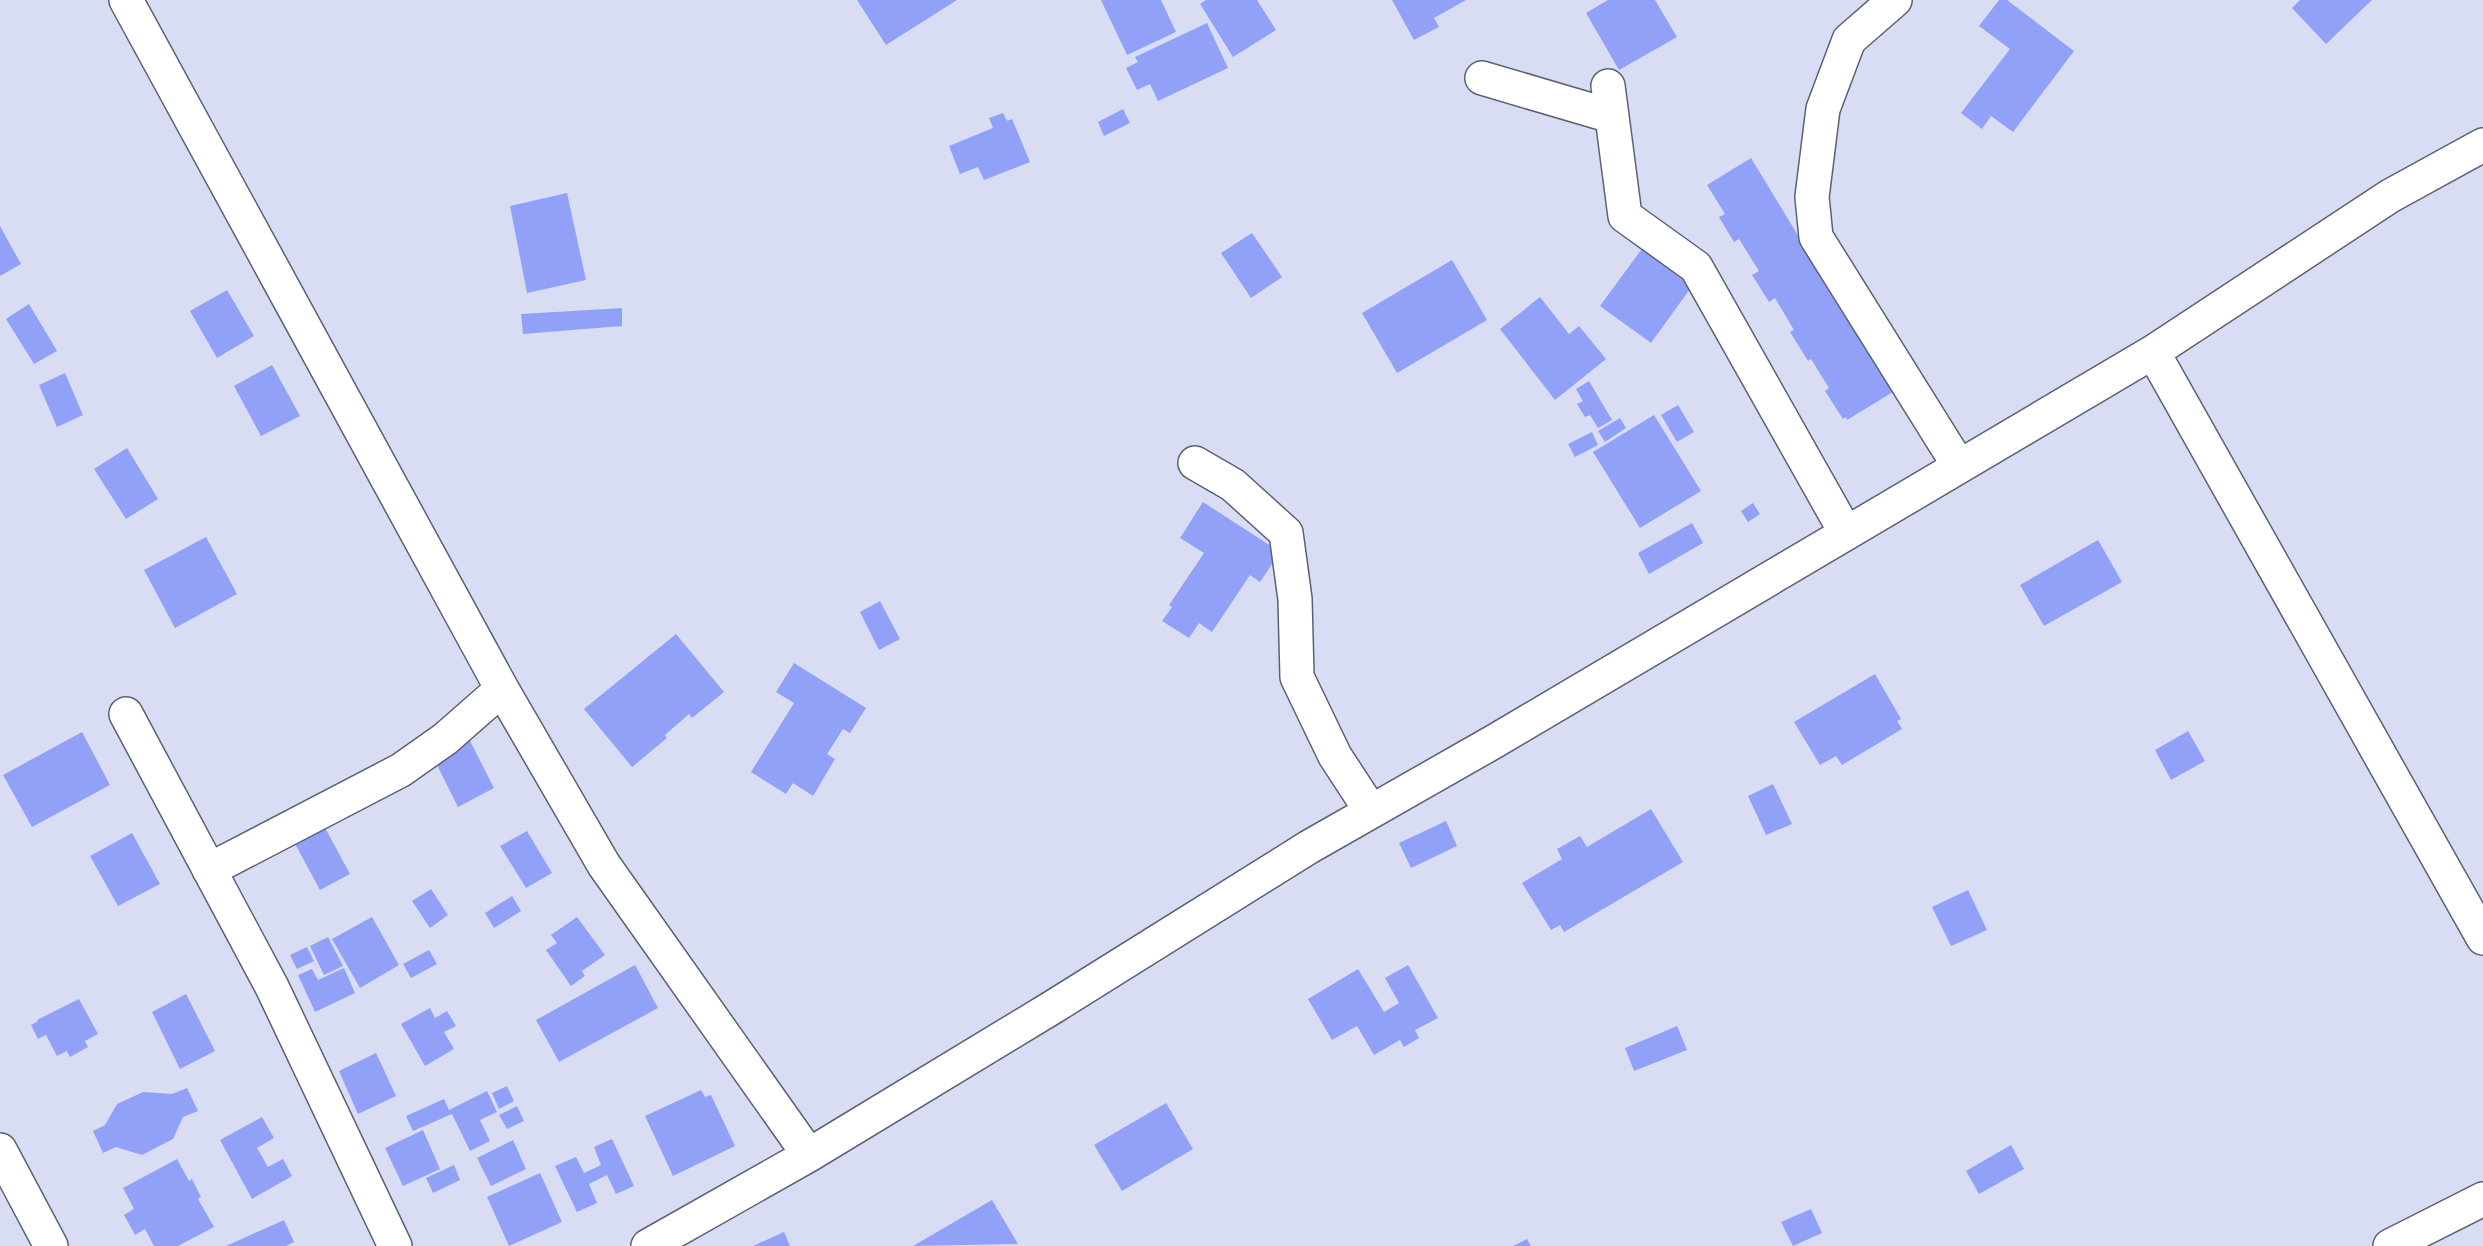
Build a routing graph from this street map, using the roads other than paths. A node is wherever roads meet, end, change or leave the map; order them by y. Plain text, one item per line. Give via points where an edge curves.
1 (126, 0) edge
2 (1895, 0) edge
3 (1482, 78) dead end
4 (2483, 145) edge
5 (2153, 352) junction
6 (1195, 463) dead end
7 (1959, 466) junction
8 (1846, 533) junction
9 (502, 689) junction
10 (126, 714) dead end
11 (1371, 811) junction
12 (209, 870) junction
13 (2483, 938) edge
14 (0, 1150) edge
15 (809, 1155) junction
16 (2483, 1198) edge
17 (51, 1246) edge
18 (395, 1246) edge
19 (648, 1246) edge
20 (2390, 1246) edge

1 - 9 street
2 - 7 street via 1849,40 1823,109 1812,198 1816,237
3 - 8 street via 1610,101 1625,216 1696,267
4 - 5 street via 2390,196
5 - 7 street
5 - 13 street
6 - 11 street via 1233,485 1286,533 1295,599 1297,677 1335,756
7 - 8 street
8 - 11 street
9 - 12 street via 445,740 401,770
9 - 15 street via 604,865
10 - 12 street
11 - 15 street
12 - 18 street via 272,987
14 - 17 street
15 - 19 street
16 - 20 street

